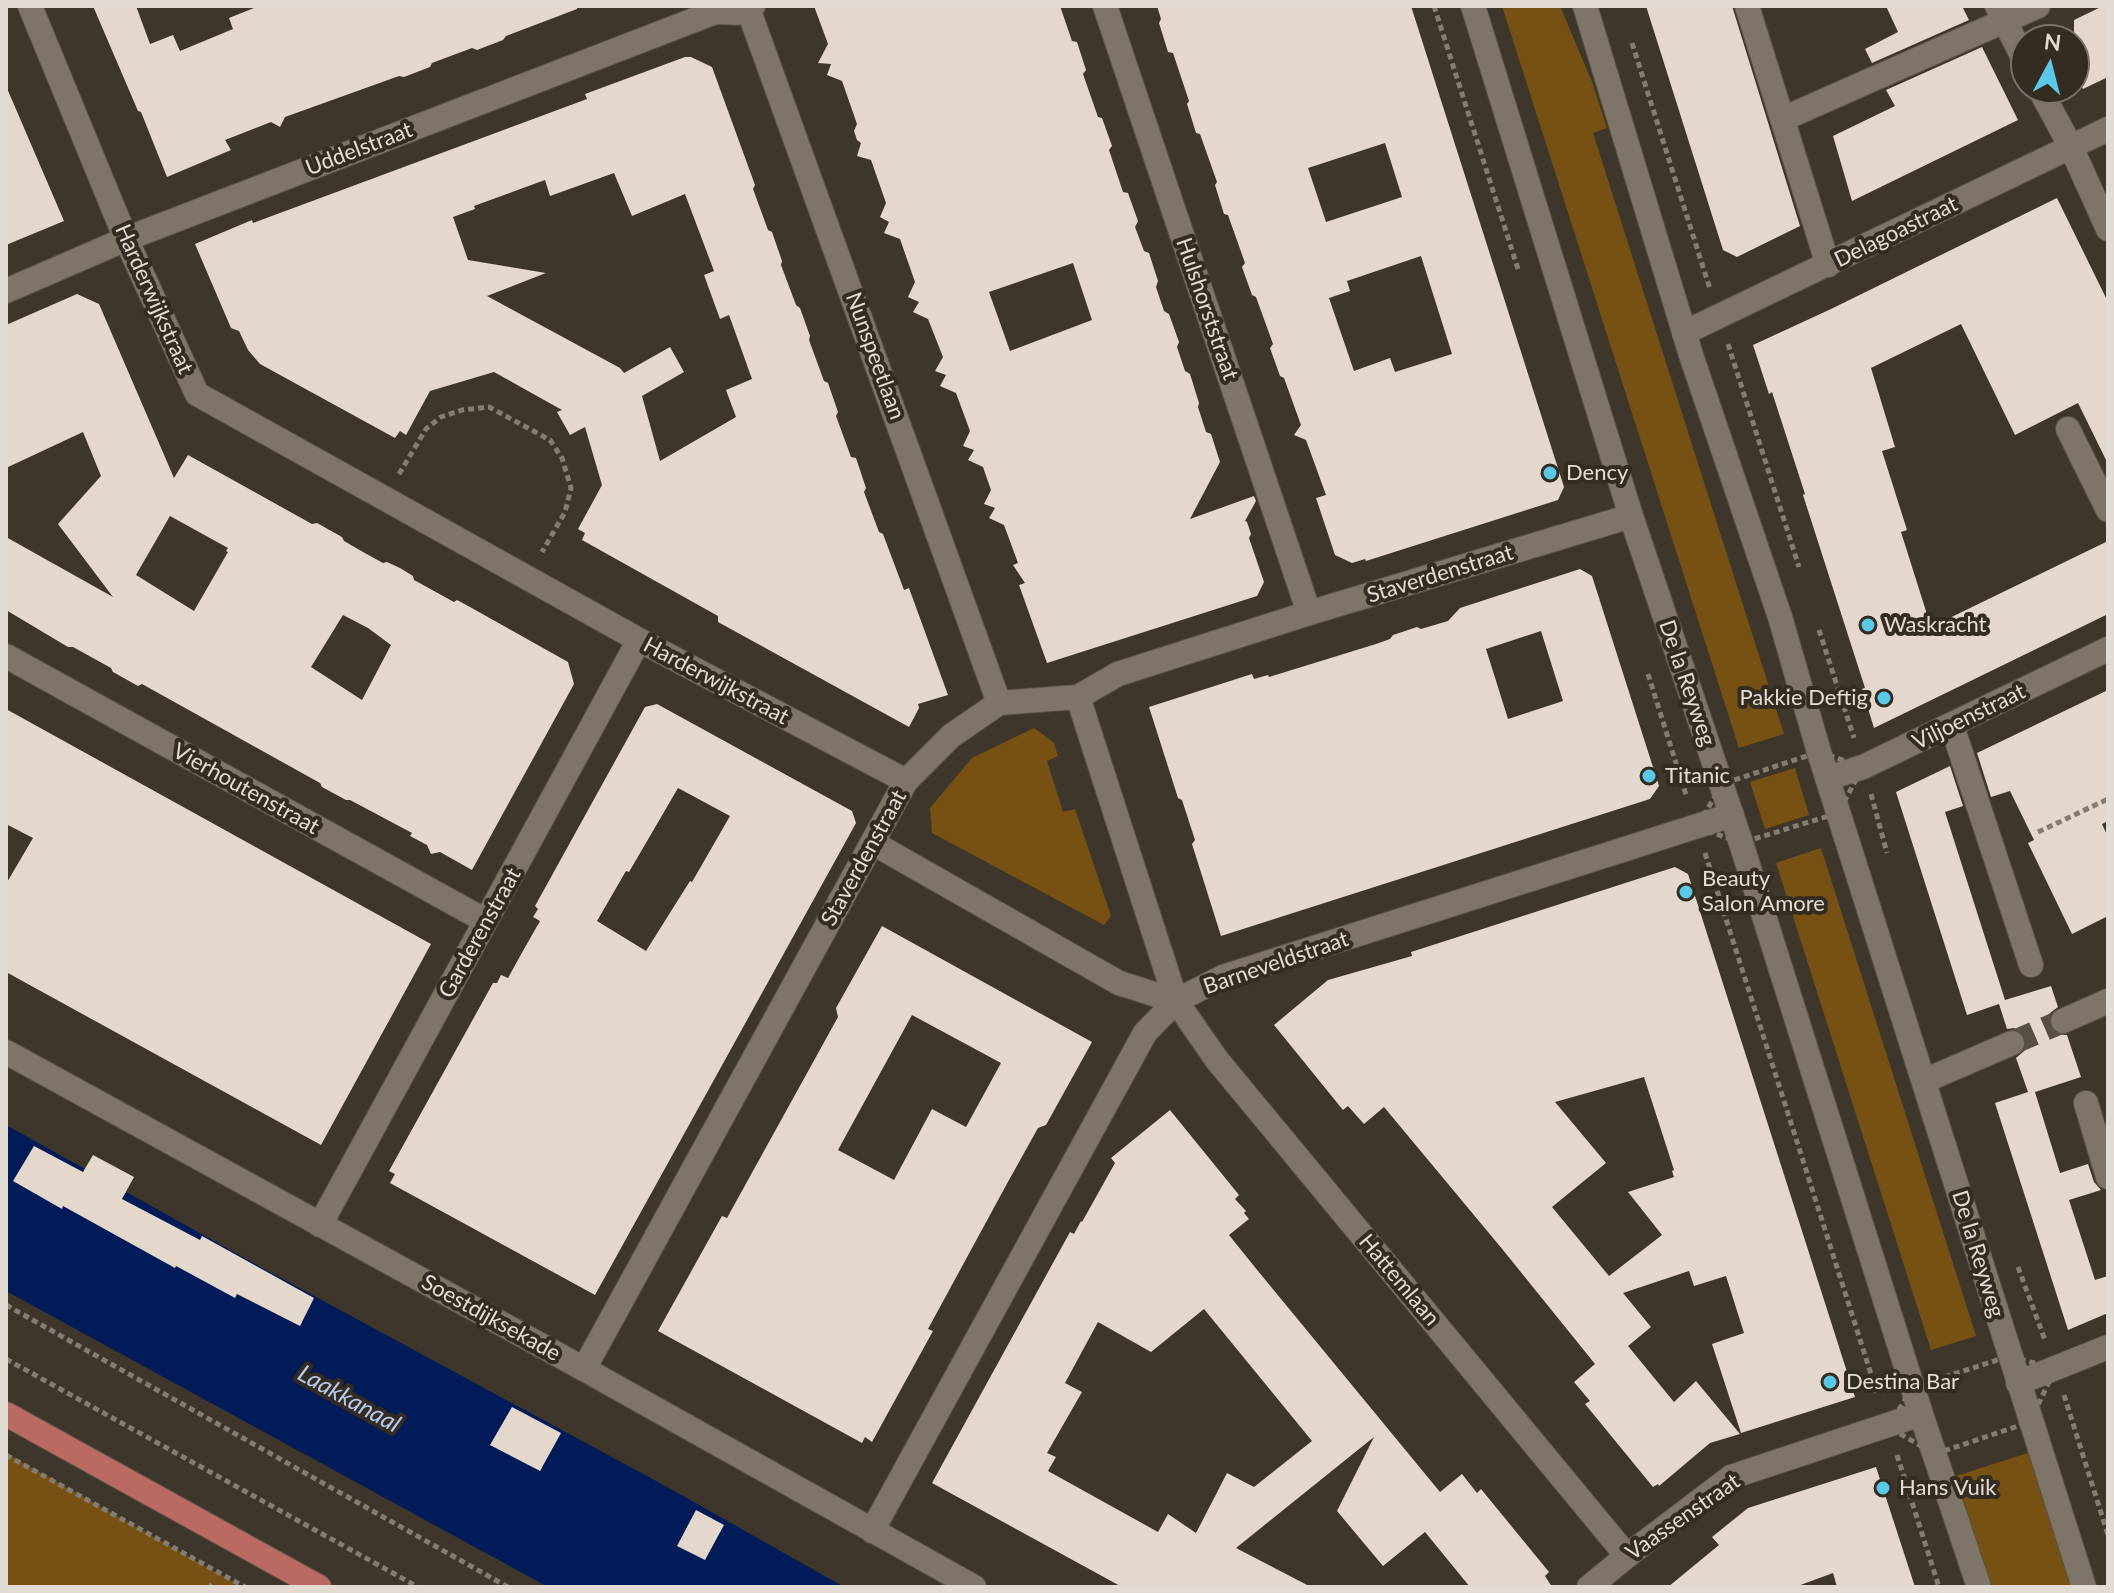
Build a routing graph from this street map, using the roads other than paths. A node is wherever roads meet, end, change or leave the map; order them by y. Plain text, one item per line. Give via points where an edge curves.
1 (30, 6) edge
2 (1105, 6) edge
3 (1473, 6) edge
4 (1585, 6) edge
5 (1747, 6) edge
6 (2038, 6) edge
7 (751, 8) edge
8 (714, 9) edge
9 (2000, 14) edge
10 (2010, 33) edge
11 (2048, 104) edge
12 (1783, 119) junction
13 (2108, 129) edge
14 (2071, 147) junction
15 (2108, 229) edge
16 (126, 239) junction
17 (1828, 265) junction
18 (6, 291) edge
19 (1684, 333) junction
20 (2068, 429) dead end
21 (2108, 510) edge
22 (1631, 516) junction
23 (1309, 613) junction
24 (639, 640) junction
25 (2108, 649) edge
26 (6, 656) edge
27 (1078, 697) junction
28 (999, 703) junction
29 (1952, 726) junction
30 (1828, 778) junction
31 (906, 781) junction
32 (1732, 815) junction
33 (873, 843) junction
34 (486, 921) junction
35 (2031, 965) dead end
36 (1176, 1001) junction
37 (2108, 1001) edge
38 (2063, 1021) tunnel mouth
39 (2012, 1043) tunnel mouth
40 (6, 1052) edge
41 (1924, 1081) junction
42 (2086, 1103) dead end
43 (2108, 1177) edge
44 (320, 1225) junction
45 (2108, 1347) edge
46 (584, 1369) junction
47 (2018, 1383) junction
48 (6, 1414) edge
49 (1921, 1414) junction
50 (872, 1531) junction
51 (1627, 1556) junction
52 (319, 1587) edge
53 (974, 1587) edge
54 (1589, 1587) edge
55 (1979, 1587) edge
56 (2084, 1587) edge

1 - 16 street, Harderwijkstraat
2 - 23 street, Hulshorststraat
3 - 22 street, De la Reyweg
4 - 19 street, De la Reyweg
5 - 12 street
6 - 9 street
7 - 8 street, Nunspeetlaan via 736,13
7 - 28 street, Nunspeetlaan
8 - 16 street, Uddelstraat
9 - 10 street
9 - 12 street
11 - 14 street
12 - 17 street
13 - 14 street, Delagoastraat
14 - 15 street
14 - 17 street, Delagoastraat
16 - 18 street, Uddelstraat
16 - 24 street, Harderwijkstraat via 197,394
17 - 19 street, Delagoastraat
19 - 30 street, De la Reyweg
20 - 21 street
22 - 23 street, Staverdenstraat
22 - 32 street, De la Reyweg
23 - 27 street, Staverdenstraat via 1118,674
24 - 31 street, Harderwijkstraat
24 - 34 street, Garderenstraat
25 - 29 street, Viljoenstraat
26 - 34 street, Vierhoutenstraat
27 - 28 street, Staverdenstraat
27 - 36 street, Hattemlaan
28 - 31 street, Staverdenstraat via 951,736
29 - 30 street, Viljoenstraat
29 - 35 street
30 - 41 street, De la Reyweg
31 - 33 street, Staverdenstraat
32 - 36 street, Barneveldstraat via 1223,977
32 - 49 street, De la Reyweg
33 - 36 street via 1119,983
33 - 46 street, Staverdenstraat
34 - 44 street, Garderenstraat
36 - 50 street, Barneveldstraat via 1145,1033
36 - 51 street, Hattemlaan via 1217,1060
37 - 38 street
39 - 41 street
40 - 44 street, Soestdijksekade
41 - 47 street, De la Reyweg
42 - 43 street
44 - 46 street, Soestdijksekade
45 - 47 street
46 - 50 street, Soestdijksekade
47 - 56 street, De la Reyweg
48 - 52 main road
49 - 51 street, Vaassenstraat via 1731,1477
49 - 55 street, De la Reyweg
50 - 53 street, Soestdijksekade
51 - 54 street, Vaassenstraat

